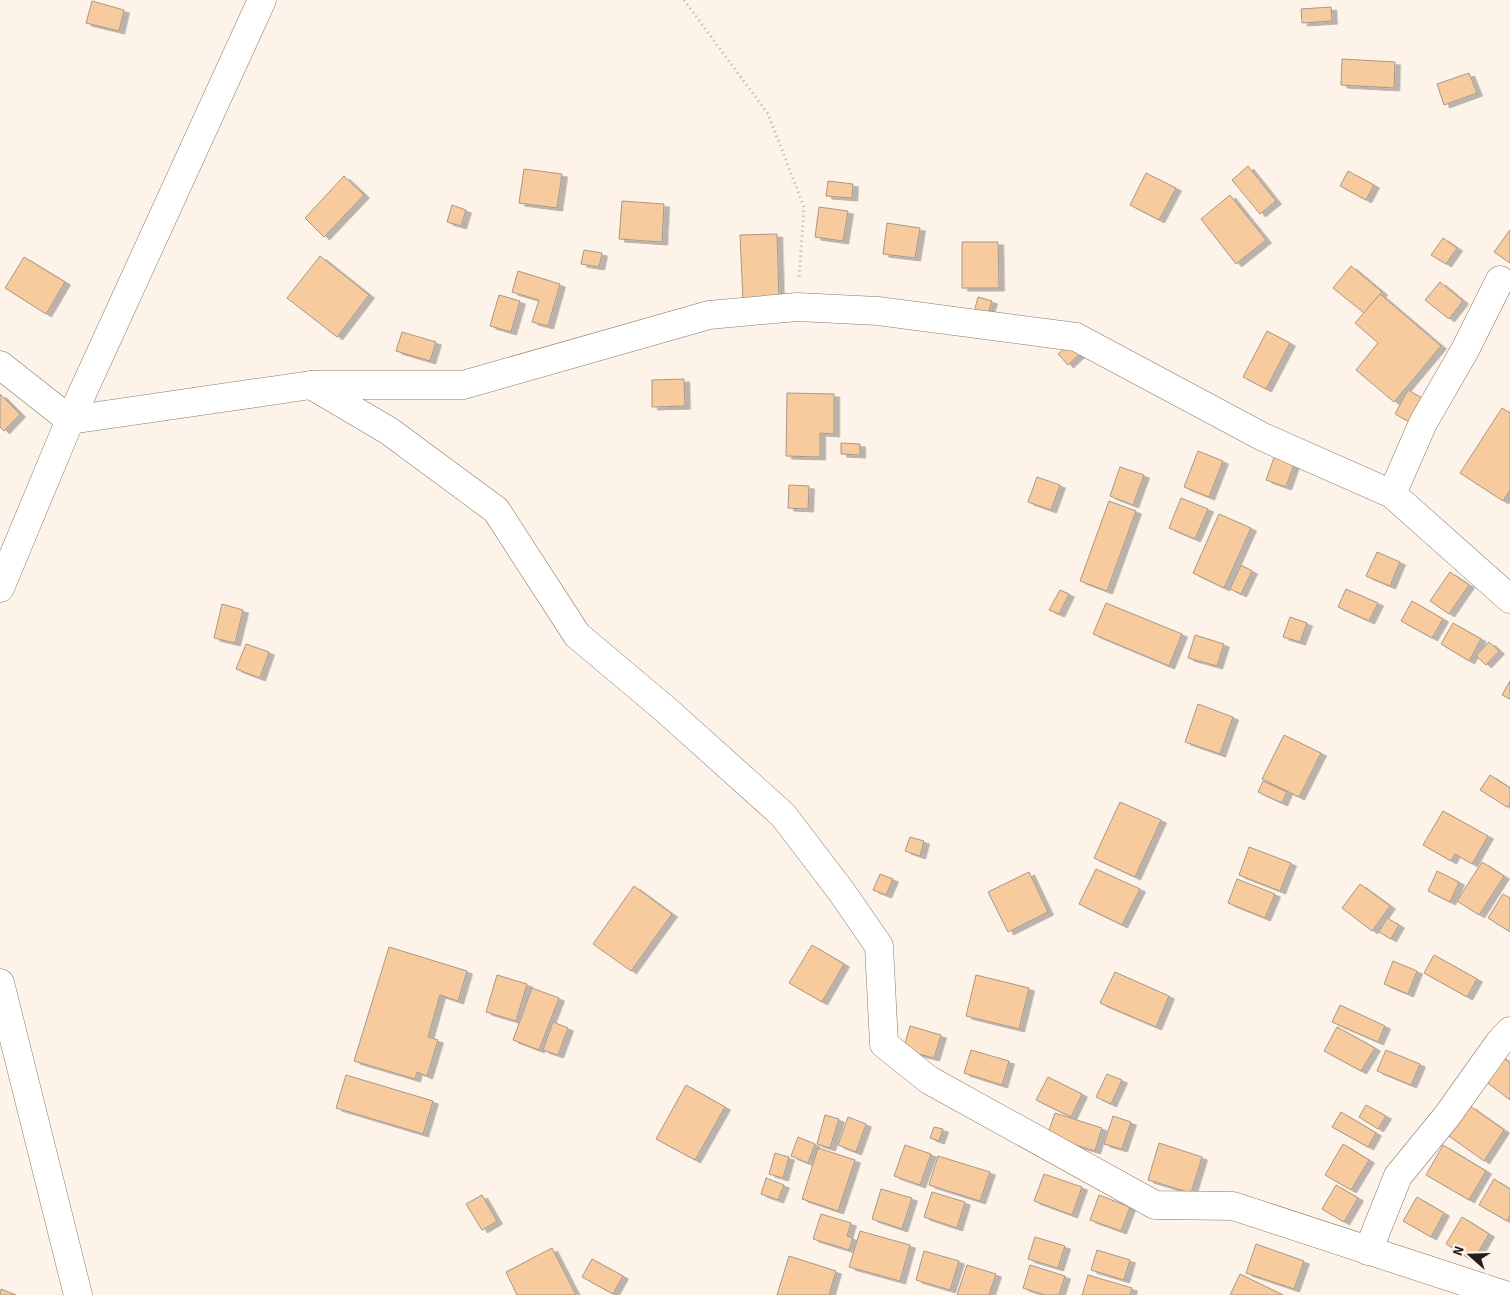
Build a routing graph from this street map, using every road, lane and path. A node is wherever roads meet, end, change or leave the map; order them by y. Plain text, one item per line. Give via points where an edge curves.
1 (262, 0) edge
2 (684, 0) edge
3 (1500, 280) dead end
4 (797, 307) junction
5 (0, 365) edge
6 (311, 385) junction
7 (70, 420) junction
8 (1392, 494) junction
9 (0, 588) edge
10 (1510, 598) edge
11 (0, 984) edge
12 (1510, 1030) edge
13 (1368, 1251) junction
14 (78, 1295) edge
15 (1505, 1295) edge

1 - 7 street
2 - 4 path via 768,114 804,207
3 - 8 street via 1423,424
4 - 6 street via 709,316 463,385
4 - 8 street via 878,311 1076,337 1263,437
5 - 7 street
6 - 7 street
6 - 13 street via 389,432 496,510 577,635 783,815 879,946 884,1044 929,1080 1155,1205 1233,1206
7 - 9 street
8 - 10 street
11 - 14 street
12 - 13 street via 1398,1176
13 - 15 street

